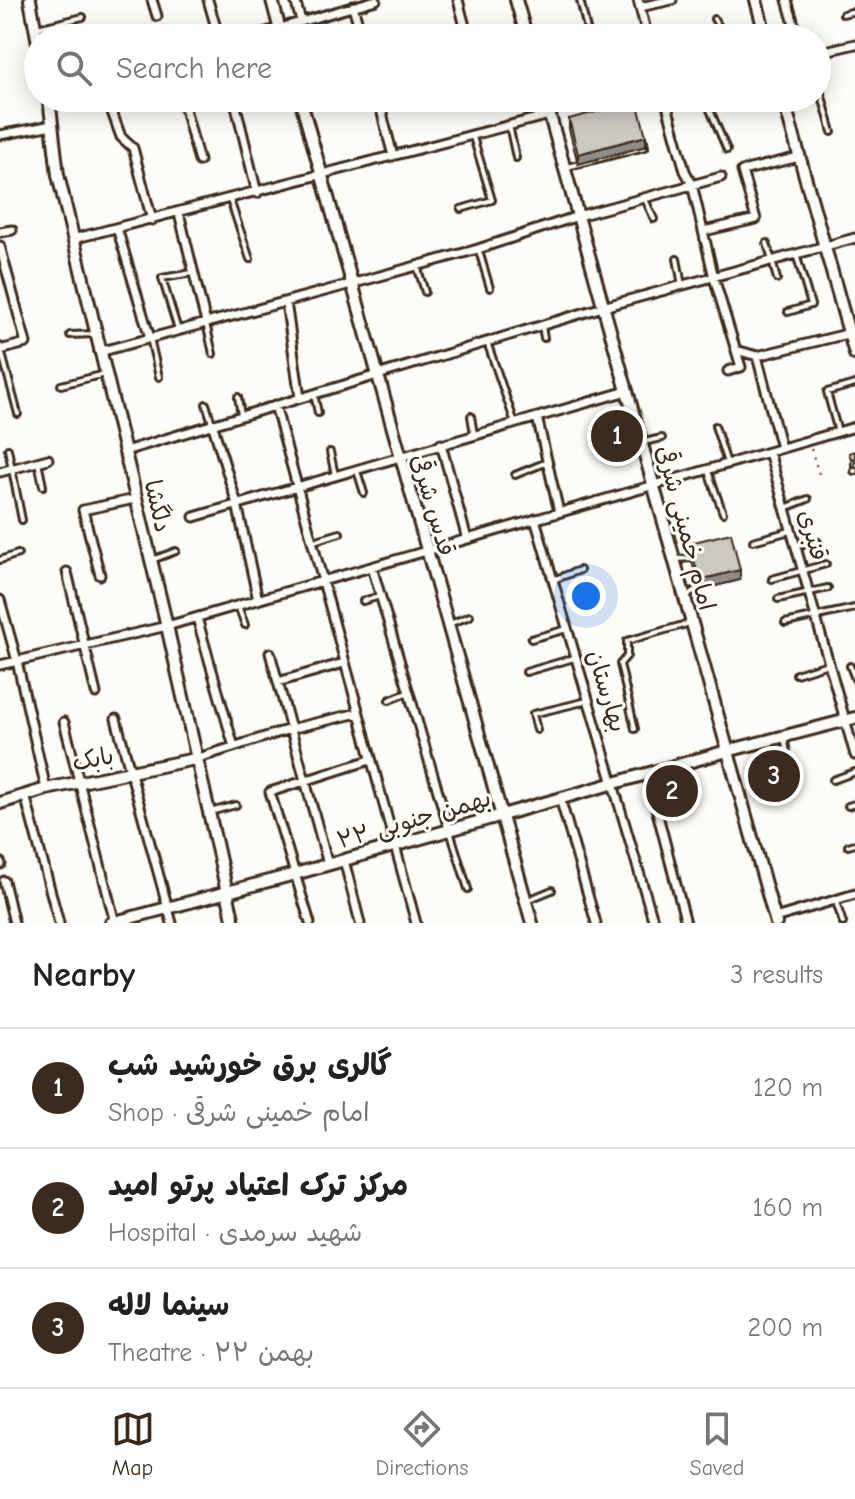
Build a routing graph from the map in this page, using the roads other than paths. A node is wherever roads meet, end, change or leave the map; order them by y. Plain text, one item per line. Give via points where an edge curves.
1 (30, 0) edge
2 (152, 0) edge
3 (208, 0) edge
4 (272, 0) edge
5 (295, 0) edge
6 (376, 0) edge
7 (458, 0) edge
8 (516, 0) edge
9 (580, 0) edge
10 (672, 0) edge
11 (756, 0) edge
12 (787, 0) edge
13 (639, 4) edge
14 (353, 6) junction
15 (855, 11) edge
16 (843, 14) dead end
17 (157, 16) dead end
18 (83, 17) dead end
19 (714, 19) dead end
20 (301, 21) junction
21 (34, 24) edge
22 (52, 24) edge
23 (215, 24) edge
24 (279, 24) edge
25 (296, 24) edge
26 (358, 24) edge
27 (464, 24) edge
28 (523, 24) edge
29 (586, 24) edge
30 (644, 24) edge
31 (717, 24) edge
32 (762, 24) edge
33 (794, 24) edge
34 (855, 44) edge
35 (831, 50) edge
36 (51, 112) edge
37 (112, 112) edge
38 (186, 112) edge
39 (237, 112) edge
40 (304, 112) edge
41 (382, 112) edge
42 (534, 112) edge
43 (549, 112) edge
44 (669, 112) edge
45 (711, 112) edge
46 (787, 112) edge
47 (826, 112) edge
48 (52, 125) junction
49 (509, 125) junction
50 (832, 132) dead end
51 (0, 135) edge
52 (472, 135) junction
53 (643, 138) edge
54 (727, 150) dead end
55 (393, 156) junction
56 (799, 157) junction
57 (516, 158) dead end
58 (199, 161) dead end
59 (565, 168) junction
60 (322, 176) junction
61 (721, 177) dead end
62 (692, 184) junction
63 (257, 193) junction
64 (644, 197) junction
65 (230, 200) junction
66 (461, 209) dead end
67 (179, 213) junction
68 (578, 216) junction
69 (654, 219) dead end
70 (152, 220) junction
71 (117, 228) junction
72 (12, 230) dead end
73 (704, 231) junction
74 (0, 232) edge
75 (855, 238) edge
76 (73, 239) junction
77 (767, 243) dead end
78 (0, 246) edge
79 (823, 247) junction
80 (478, 249) junction
81 (796, 254) junction
82 (250, 259) dead end
83 (677, 259) dead end
84 (2, 261) edge
85 (772, 261) junction
86 (417, 266) junction
87 (194, 273) junction
88 (714, 278) junction
89 (777, 279) dead end
90 (351, 284) junction
91 (682, 287) junction
92 (490, 288) dead end
93 (425, 292) dead end
94 (286, 302) junction
95 (603, 307) junction
96 (788, 312) dead end
97 (206, 323) junction
98 (542, 326) junction
99 (178, 330) junction
100 (852, 333) edge
101 (95, 334) junction
102 (70, 335) dead end
103 (150, 338) junction
104 (544, 338) dead end
105 (487, 342) junction
106 (0, 349) edge
107 (736, 350) junction
108 (99, 352) junction
109 (213, 354) dead end
110 (855, 354) edge
111 (757, 356) junction
112 (728, 371) dead end
113 (105, 374) junction
114 (376, 376) junction
115 (159, 377) dead end
116 (855, 384) edge
117 (61, 385) dead end
118 (627, 391) junction
119 (314, 394) junction
120 (238, 397) dead end
121 (300, 398) junction
122 (206, 404) dead end
123 (275, 405) junction
124 (318, 413) dead end
125 (18, 414) dead end
126 (241, 415) junction
127 (471, 416) dead end
128 (537, 417) junction
129 (212, 423) junction
130 (515, 423) junction
131 (715, 426) dead end
132 (855, 427) edge
133 (838, 432) junction
134 (474, 434) junction
135 (662, 438) dead end
136 (642, 443) junction
137 (441, 444) junction
138 (781, 448) junction
139 (8, 449) dead end
140 (125, 451) junction
141 (330, 452) dead end
142 (769, 452) junction
143 (399, 456) junction
144 (48, 459) dead end
145 (38, 462) junction
146 (547, 462) junction
147 (727, 463) junction
148 (11, 469) junction
149 (356, 469) junction
150 (707, 469) junction
151 (0, 472) edge
152 (335, 475) junction
153 (515, 475) dead end
154 (653, 484) junction
155 (43, 486) dead end
156 (297, 486) junction
157 (364, 493) dead end
158 (135, 499) junction
159 (808, 499) dead end
160 (237, 504) junction
161 (785, 508) junction
162 (559, 512) junction
163 (723, 513) dead end
164 (194, 517) dead end
165 (535, 519) junction
166 (22, 520) dead end
167 (791, 530) junction
168 (340, 533) dead end
169 (467, 539) junction
170 (753, 541) dead end
171 (311, 542) junction
172 (818, 542) dead end
173 (795, 545) junction
174 (176, 551) dead end
175 (426, 552) junction
176 (18, 554) dead end
177 (702, 556) edge
178 (673, 559) junction
179 (0, 560) edge
180 (150, 560) junction
181 (826, 564) dead end
182 (372, 567) junction
183 (580, 570) dead end
184 (67, 572) dead end
185 (803, 572) junction
186 (100, 575) dead end
187 (772, 579) dead end
188 (553, 580) junction
189 (708, 581) edge
190 (322, 582) junction
191 (828, 588) dead end
192 (808, 591) junction
193 (380, 596) junction
194 (684, 598) junction
195 (778, 599) dead end
196 (0, 600) edge
197 (258, 600) junction
198 (363, 601) dead end
199 (238, 606) junction
200 (855, 608) edge
201 (470, 616) dead end
202 (197, 618) junction
203 (816, 618) junction
204 (691, 623) junction
205 (785, 623) dead end
206 (245, 625) dead end
207 (447, 625) junction
208 (167, 626) junction
209 (568, 629) junction
210 (531, 639) dead end
211 (83, 645) junction
212 (270, 653) dead end
213 (576, 657) junction
214 (17, 661) junction
215 (344, 663) junction
216 (829, 664) junction
217 (0, 665) edge
218 (850, 666) dead end
219 (526, 672) dead end
220 (796, 674) dead end
221 (855, 679) edge
222 (278, 682) junction
223 (409, 692) junction
224 (96, 693) dead end
225 (389, 700) dead end
226 (589, 701) junction
227 (358, 713) junction
228 (116, 719) dead end
229 (850, 720) edge
230 (64, 722) dead end
231 (290, 729) junction
232 (635, 729) dead end
233 (537, 730) dead end
234 (784, 737) junction
235 (234, 747) junction
236 (727, 751) junction
237 (855, 755) edge
238 (788, 757) edge
239 (195, 759) junction
240 (370, 760) junction
241 (131, 772) junction
242 (855, 772) edge
243 (647, 773) junction
244 (833, 780) dead end
245 (305, 781) junction
246 (81, 782) junction
247 (614, 783) junction
248 (46, 789) junction
249 (25, 795) junction
250 (560, 798) junction
251 (0, 803) edge
252 (855, 804) edge
253 (236, 805) dead end
254 (848, 806) dead end
255 (208, 813) junction
256 (501, 814) junction
257 (449, 829) junction
258 (855, 844) edge
259 (393, 845) junction
260 (848, 846) dead end
261 (344, 860) junction
262 (328, 864) junction
263 (295, 874) junction
264 (4, 881) dead end
265 (468, 889) dead end
266 (552, 890) dead end
267 (227, 891) junction
268 (855, 894) edge
269 (835, 899) junction
270 (526, 901) junction
271 (168, 907) junction
272 (793, 912) junction
273 (776, 920) edge
274 (14, 923) edge
275 (59, 923) edge
276 (113, 923) edge
277 (172, 923) edge
278 (234, 923) edge
279 (310, 923) edge
280 (360, 923) edge
281 (416, 923) edge
282 (532, 923) edge
283 (596, 923) edge
284 (654, 923) edge
285 (686, 923) edge
286 (796, 923) edge
287 (843, 923) edge

1 - 21 street
2 - 17 street
3 - 23 street
4 - 24 street
5 - 20 street
6 - 14 street
7 - 27 street
8 - 28 street
9 - 29 lane
10 - 13 street
11 - 32 street
12 - 33 street
13 - 30 street
14 - 20 street
14 - 26 street
15 - 16 lane
18 - 22 lane
19 - 31 lane
20 - 25 street
34 - 35 street
36 - 48 street, دلگشا
37 - 70 street via 121,137 133,148
38 - 58 street
39 - 63 street
40 - 60 street, قدس شرقی
41 - 55 street
42 - 49 street
43 - 59 street, امام خمینی شرقی
44 - 62 street
45 - 54 lane
46 - 56 street
47 - 50 lane
48 - 51 street
48 - 76 street, دلگشا
49 - 52 street
49 - 57 lane
52 - 55 street
52 - 66 lane via 492,200
53 - 59 lane via 645,147
55 - 60 street
56 - 73 street via 742,171 756,219
56 - 79 street
59 - 68 street, امام خمینی شرقی
60 - 63 street
60 - 90 street, قدس شرقی
61 - 62 street
62 - 64 street
62 - 73 street
63 - 65 street
64 - 68 street
64 - 69 lane
65 - 67 street
65 - 82 lane
67 - 70 street
67 - 87 street
68 - 80 street
68 - 95 street, امام خمینی شرقی
70 - 71 street
71 - 76 street
71 - 103 street
72 - 74 street
73 - 88 street
75 - 79 street
76 - 101 street, دلگشا
77 - 85 lane
78 - 84 street
79 - 81 street
79 - 100 street
80 - 86 street
80 - 92 lane
81 - 85 street
81 - 96 lane via 811,305
83 - 91 lane
84 - 106 street via 26,343
85 - 88 street
85 - 89 lane
86 - 90 street
86 - 93 lane
87 - 97 street
87 - 99 lane via 162,278
88 - 91 street
88 - 107 street
90 - 94 street
90 - 114 street, قدس شرقی
91 - 95 street
94 - 97 street
94 - 121 street
95 - 98 street
95 - 118 street, امام خمینی شرقی
97 - 99 street
97 - 109 lane
98 - 104 lane
98 - 105 street
99 - 103 street
100 - 110 street
100 - 111 street
101 - 102 lane
101 - 108 street, دلگشا
103 - 108 street
103 - 115 lane
105 - 114 street
105 - 130 lane
106 - 125 lane
107 - 111 street
107 - 112 street via 741,367
108 - 113 street, دلگشا
111 - 138 street
113 - 117 lane
113 - 140 street, دلگشا
114 - 119 street
114 - 143 street, قدس شرقی
116 - 133 lane via 827,392
118 - 128 street
118 - 136 street, امام خمینی شرقی
119 - 121 street
119 - 124 lane
120 - 126 lane
121 - 123 street
122 - 129 lane
123 - 126 street
123 - 156 street
126 - 129 street
127 - 134 lane
128 - 130 street
128 - 146 street
129 - 140 street
129 - 160 street
130 - 134 street
131 - 147 lane
132 - 133 street
133 - 138 street
134 - 137 street
135 - 136 lane
136 - 154 street, امام خمینی شرقی
137 - 143 street
137 - 169 street
138 - 142 street
139 - 148 lane
140 - 158 street, دلگشا
141 - 152 lane
142 - 147 street
142 - 161 street, قنبری
143 - 149 street
143 - 175 street, قدس شرقی
144 - 145 street
145 - 148 street
145 - 155 lane
146 - 153 lane
146 - 162 street
147 - 150 street
148 - 151 street
148 - 166 lane
149 - 152 street
149 - 157 lane
150 - 154 street
150 - 163 lane
152 - 156 street
154 - 162 street
154 - 178 street, امام خمینی شرقی
156 - 160 street
156 - 171 street
158 - 180 street, دلگشا
158 - 186 street via 83,510
159 - 161 lane
160 - 164 street
160 - 197 street
161 - 167 street, قنبری
162 - 165 street
165 - 169 street
165 - 188 street, بهارستان
167 - 170 lane
167 - 173 street, قنبری
168 - 171 lane
169 - 175 street
171 - 190 street
172 - 173 lane
173 - 185 street, قنبری
174 - 180 lane
175 - 182 street
175 - 207 street, قدس شرقی
176 - 179 lane
177 - 178 lane
178 - 194 street, امام خمینی شرقی
180 - 208 street, دلگشا
181 - 185 lane
182 - 190 street
182 - 193 street
183 - 188 lane
184 - 211 street
185 - 187 lane
185 - 192 street, قنبری
188 - 209 street, بهارستان
189 - 194 lane
190 - 197 street
190 - 215 street
191 - 192 lane
192 - 195 lane
192 - 203 street, قنبری
193 - 198 lane
193 - 223 street
194 - 204 street, امام خمینی شرقی
196 - 214 street
197 - 199 street
199 - 202 street
199 - 206 lane
200 - 203 lane
201 - 207 lane
202 - 208 street
202 - 235 street
203 - 205 lane
203 - 216 street, قنبری
204 - 232 lane via 627,641 627,656 620,664
204 - 236 street, امام خمینی شرقی
207 - 256 street, قدس شرقی
208 - 211 street
208 - 239 street, دلگشا
209 - 210 lane
209 - 213 street, بهارستان
211 - 214 street
211 - 224 street
212 - 222 street
213 - 219 lane
213 - 226 street, بهارستان
214 - 217 street
214 - 248 street
215 - 222 street
215 - 227 street
216 - 220 lane
216 - 229 street, قنبری
218 - 221 lane
222 - 231 street
223 - 225 lane
223 - 257 street
226 - 233 lane via 533,714
226 - 247 street, بهارستان
227 - 231 street
227 - 240 street
228 - 241 street
229 - 234 street, ۲۲ بهمن جنوبی
229 - 237 street, قنبری
230 - 246 street
231 - 235 street
231 - 245 street
234 - 236 street, ۲۲ بهمن جنوبی
234 - 238 lane
235 - 239 street
236 - 243 street, ۲۲ بهمن جنوبی
236 - 273 street, امام خمینی شرقی
239 - 241 street, بابک
239 - 255 street, دلگشا
240 - 245 street
240 - 259 street
241 - 246 street, بابک
241 - 271 street
242 - 244 lane
243 - 247 street, ۲۲ بهمن جنوبی
243 - 285 street
245 - 262 street
245 - 263 street via 270,792
246 - 248 street, بابک
246 - 276 street
247 - 250 street, ۲۲ بهمن جنوبی
247 - 284 street, بهارستان
248 - 249 street, بابک
249 - 251 street, بابک
249 - 275 street
250 - 256 street, ۲۲ بهمن جنوبی
250 - 283 street
252 - 254 lane
253 - 255 lane
255 - 267 street, دلگشا
256 - 257 street, ۲۲ بهمن جنوبی
256 - 270 street, قدس شرقی
257 - 259 street, ۲۲ بهمن جنوبی
257 - 265 lane
258 - 260 lane
259 - 261 street, ۲۲ بهمن جنوبی
259 - 281 street
261 - 262 street, ۲۲ بهمن جنوبی
261 - 280 street
262 - 263 street, ۲۲ بهمن جنوبی
263 - 267 street, ۲۲ بهمن جنوبی
263 - 279 street
264 - 274 street
266 - 270 lane
267 - 271 street, ۲۲ بهمن جنوبی
267 - 278 street, دلگشا
268 - 269 street
269 - 272 street
269 - 287 lane
270 - 282 street, قدس شرقی
271 - 276 street, ۲۲ بهمن جنوبی
271 - 277 street
272 - 273 street
272 - 286 street

